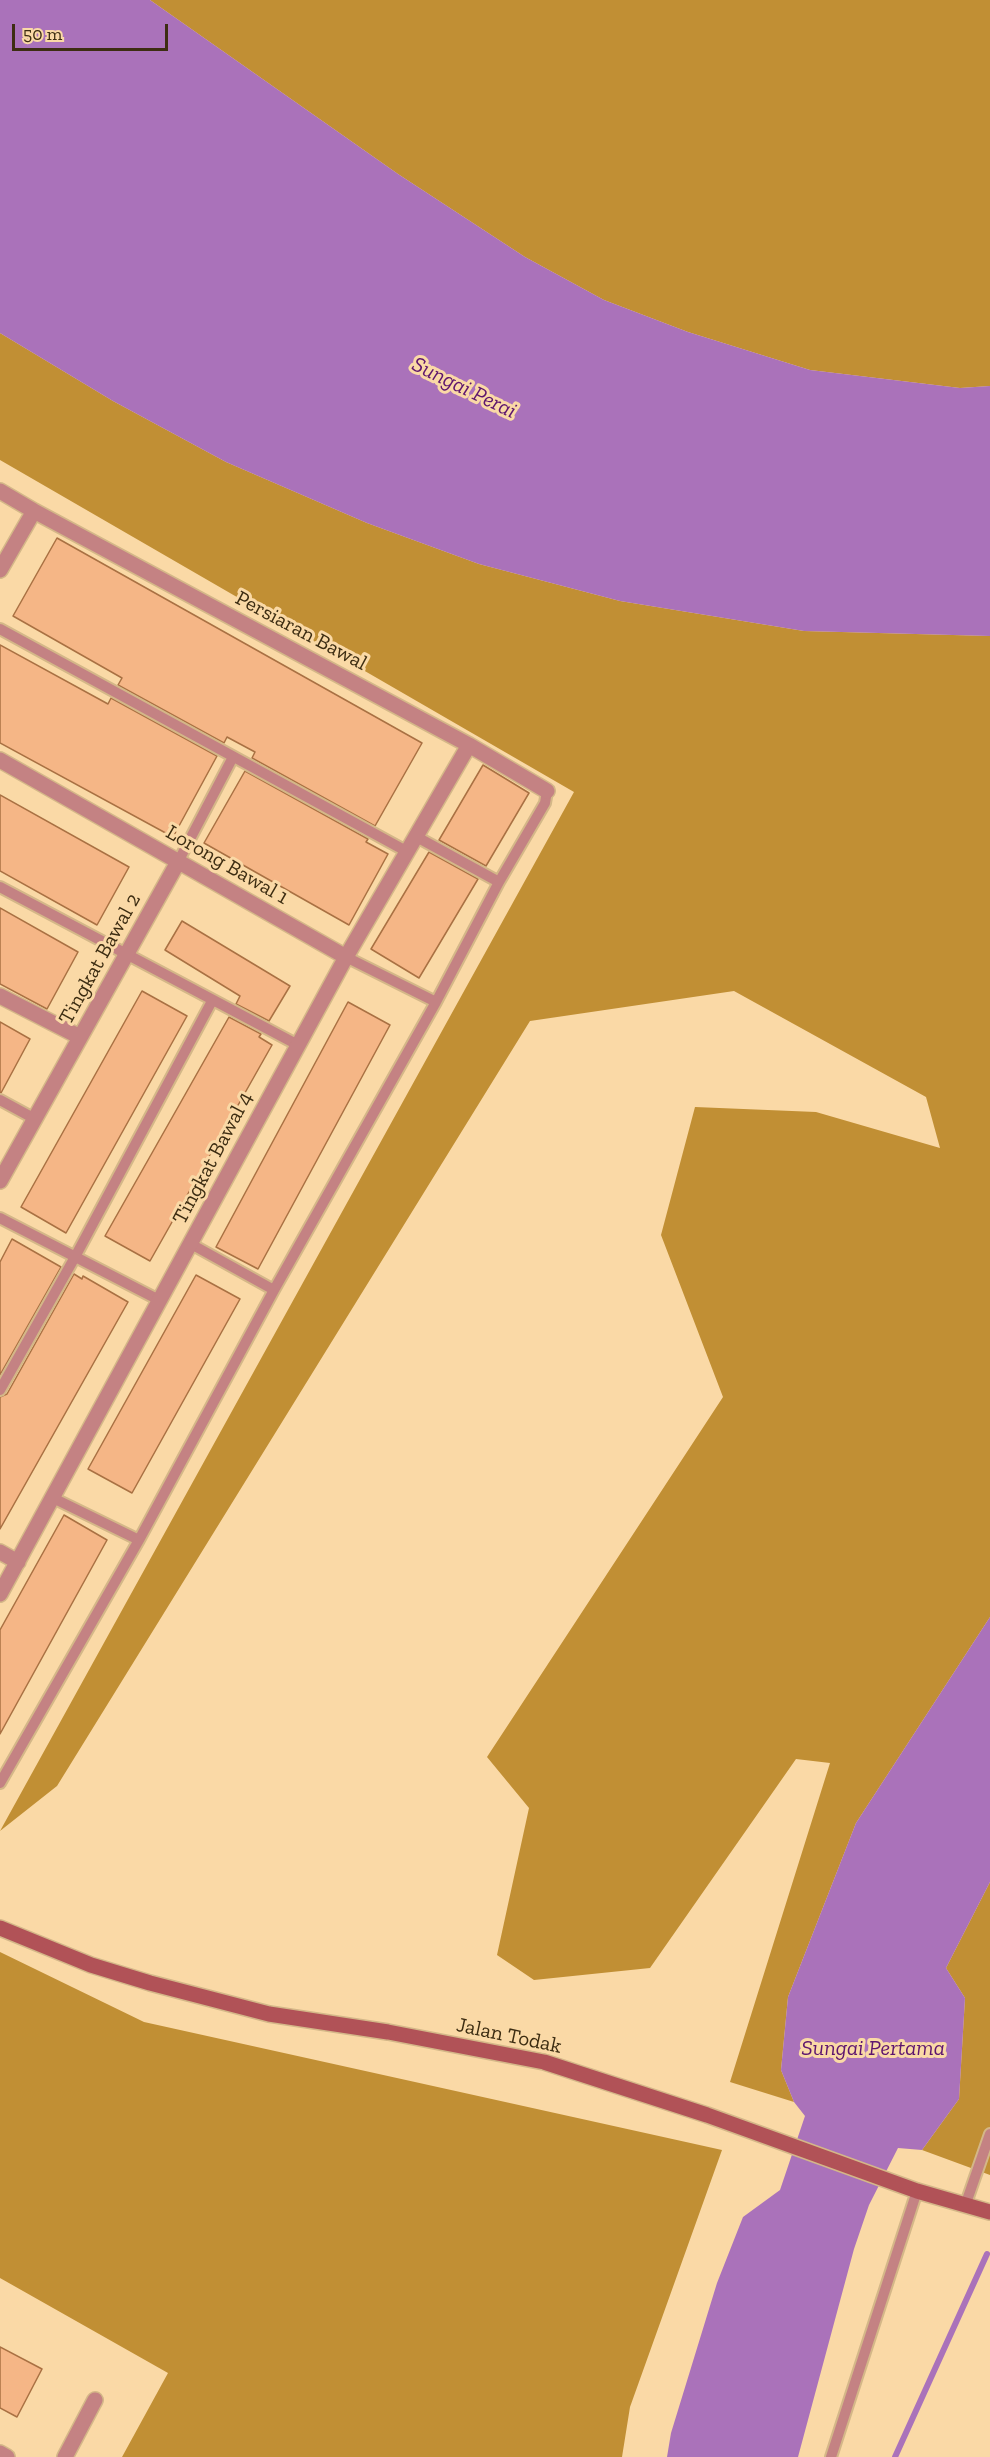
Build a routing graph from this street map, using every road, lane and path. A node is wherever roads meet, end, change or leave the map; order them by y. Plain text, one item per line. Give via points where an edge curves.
1 (0, 491) edge
2 (34, 511) junction
3 (0, 570) edge
4 (0, 629) edge
5 (469, 745) junction
6 (233, 757) junction
7 (0, 760) edge
8 (547, 791) joint
9 (415, 836) junction
10 (406, 852) junction
11 (178, 862) junction
12 (500, 882) junction
13 (0, 887) edge
14 (126, 955) junction
15 (346, 957) junction
16 (0, 996) edge
17 (212, 1001) junction
18 (436, 1002) junction
19 (81, 1037) junction
20 (298, 1046) junction
21 (0, 1100) edge
22 (35, 1119) junction
23 (0, 1181) edge
24 (0, 1218) edge
25 (190, 1244) junction
26 (75, 1257) junction
27 (274, 1290) junction
28 (159, 1300) junction
29 (0, 1390) edge
30 (52, 1498) junction
31 (139, 1540) junction
32 (0, 1552) edge
33 (18, 1562) junction
34 (0, 1594) edge
35 (0, 1783) edge
36 (3, 1929) edge
37 (990, 2134) edge
38 (917, 2191) junction
39 (965, 2206) junction
40 (990, 2212) edge
41 (95, 2400) dead end
42 (0, 2453) edge
43 (8, 2457) edge
44 (65, 2457) edge
45 (831, 2457) edge

1 - 2 street, Persiaran Bawal
2 - 3 street
2 - 5 street, Persiaran Bawal
4 - 6 lane
5 - 8 street, Persiaran Bawal
5 - 9 street, Tingkat Bawal 4
6 - 10 lane
6 - 11 lane, Tingkat Bawal 2
7 - 11 street, Lorong Bawal 1
8 - 12 lane via 545,803
9 - 10 street, Tingkat Bawal 4
9 - 12 lane
10 - 15 street, Tingkat Bawal 4
11 - 14 street, Tingkat Bawal 2
11 - 15 street, Lorong Bawal 1
12 - 18 lane
13 - 14 lane
14 - 17 lane
14 - 19 street, Tingkat Bawal 2
15 - 18 lane, Lorong Bawal 1
15 - 20 street, Tingkat Bawal 4
16 - 19 street
17 - 20 lane
17 - 26 lane
18 - 27 lane
19 - 22 street, Tingkat Bawal 2
20 - 25 street, Tingkat Bawal 4
21 - 22 lane
22 - 23 street, Tingkat Bawal 2
24 - 26 lane
25 - 27 lane
25 - 28 street, Tingkat Bawal 4
26 - 28 lane
26 - 29 lane
27 - 31 lane
28 - 30 street, Tingkat Bawal 4
30 - 31 lane
30 - 33 street, Tingkat Bawal 4
31 - 35 lane
32 - 33 street
33 - 34 street, Tingkat Bawal 4
36 - 38 main road, Jalan Todak via 91,1965 269,2014 544,2062 707,2115
37 - 39 lane
38 - 39 main road, Jalan Todak
38 - 45 lane
39 - 40 main road, Jalan Todak
41 - 44 street
42 - 43 street

